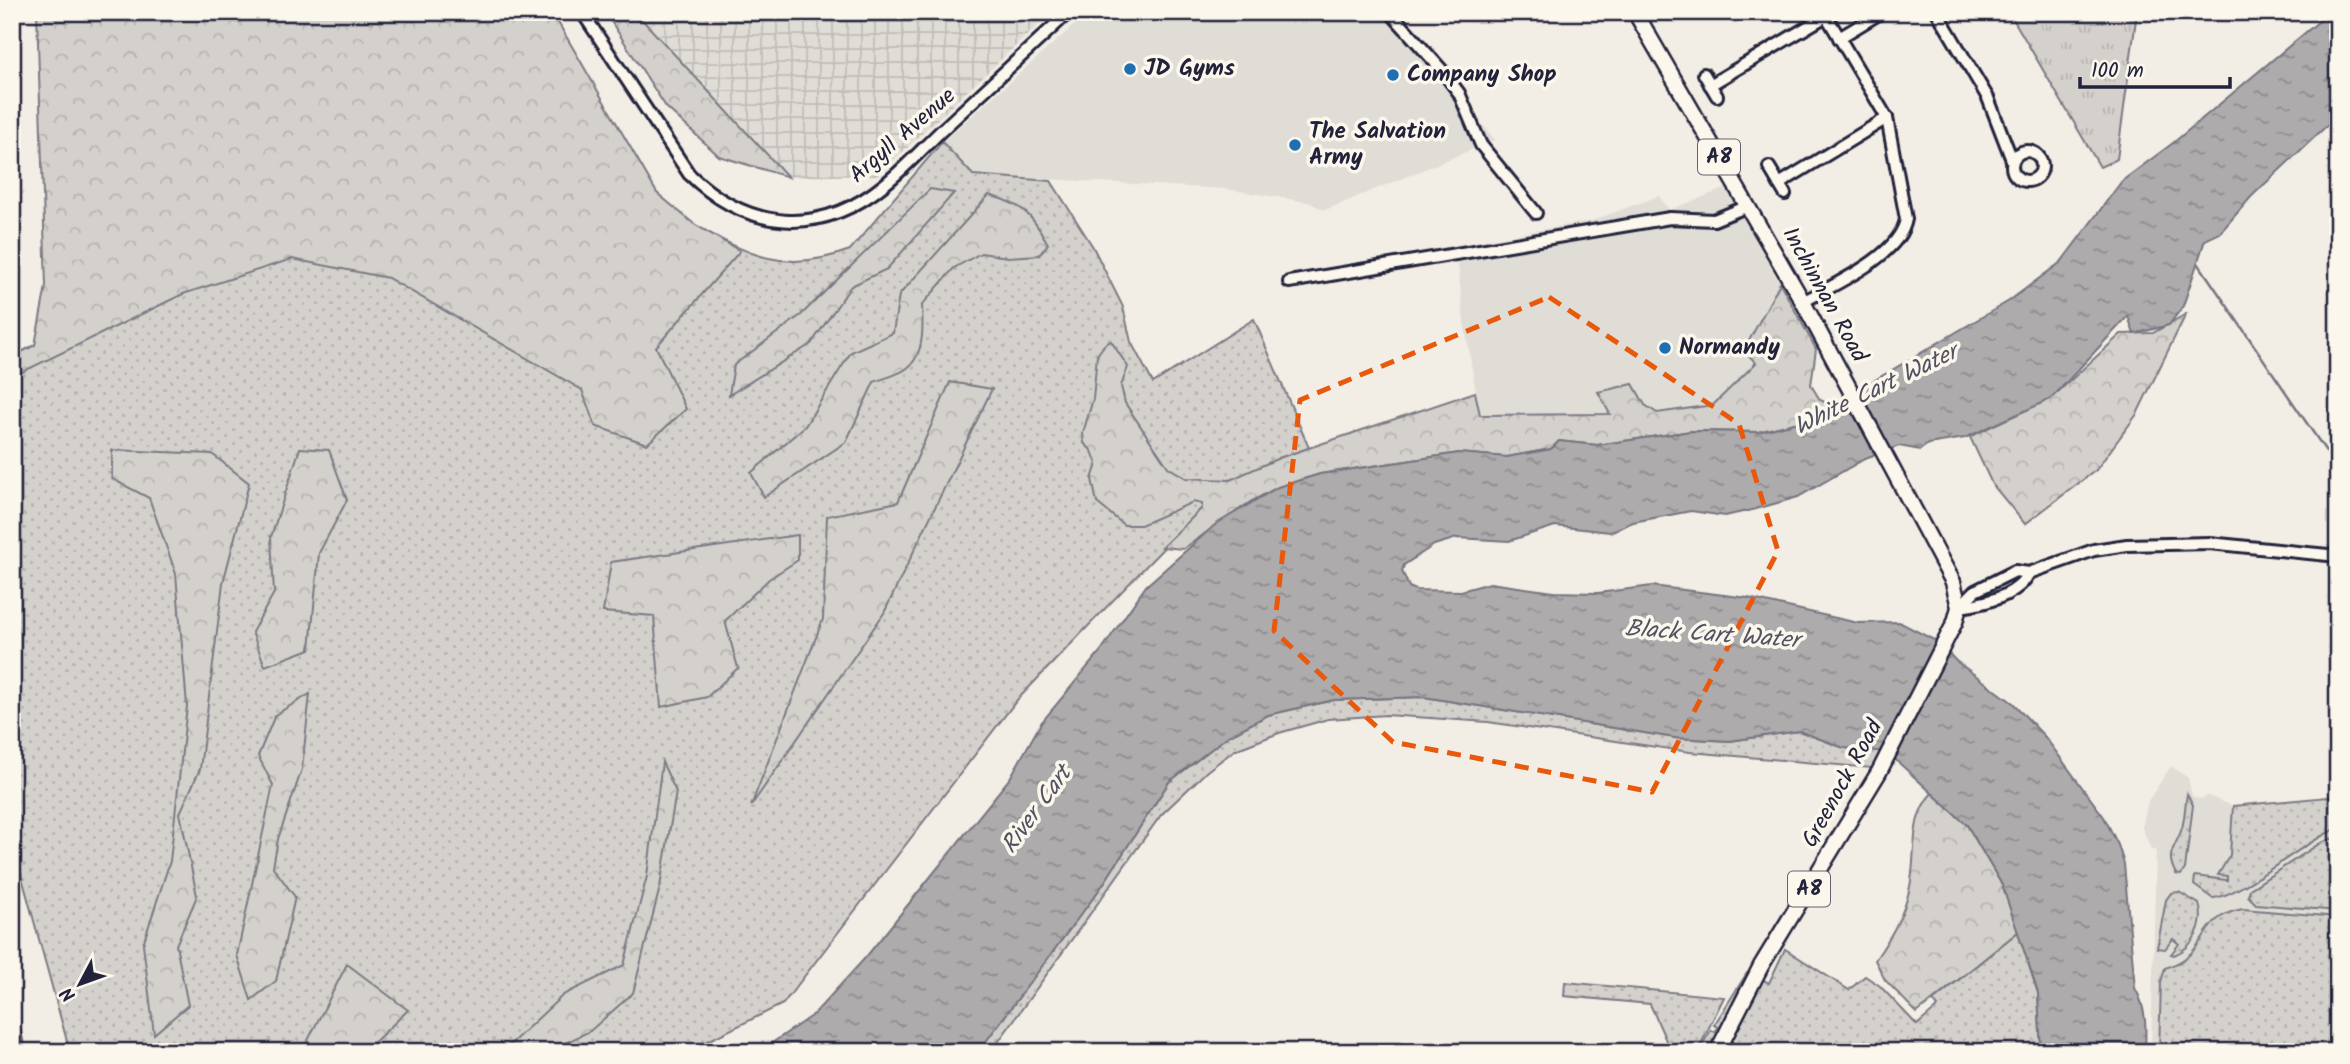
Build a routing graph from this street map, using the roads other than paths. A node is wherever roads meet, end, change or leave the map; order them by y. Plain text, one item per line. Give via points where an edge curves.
1 (582, 12) edge
2 (1069, 12) edge
3 (1390, 12) edge
4 (1635, 12) edge
5 (1882, 12) edge
6 (1937, 12) edge
7 (1825, 14) edge
8 (1839, 38) junction
9 (1717, 96) dead end
10 (1887, 118) junction
11 (2012, 160) dead end
12 (1769, 167) dead end
13 (1748, 206) junction
14 (1536, 213) dead end
15 (12, 253) edge
16 (12, 260) edge
17 (1289, 282) dead end
18 (1804, 302) junction
19 (2338, 556) edge
20 (1959, 607) junction
21 (1717, 1052) edge

1 - 2 street, Argyll Avenue via 689,174 712,195 742,212 784,220 842,212 886,184
3 - 14 street via 1459,93 1481,145
4 - 13 main road, Inchinnan Road / A8
5 - 8 street
6 - 11 street via 1988,98
7 - 8 street
7 - 9 street via 1707,80
8 - 10 street
10 - 12 street via 1782,189
10 - 18 street via 1905,205 1905,230 1889,250
13 - 17 street via 1714,220 1670,218
13 - 18 main road, Inchinnan Road / A8
15 - 16 street
18 - 20 main road, Inchinnan Road / A8 via 1953,582
19 - 20 street via 2209,543 2127,545 2094,550 2029,573 2016,588 1981,604
20 - 21 main road, Greenock Road / A8 via 1879,772 1761,966

